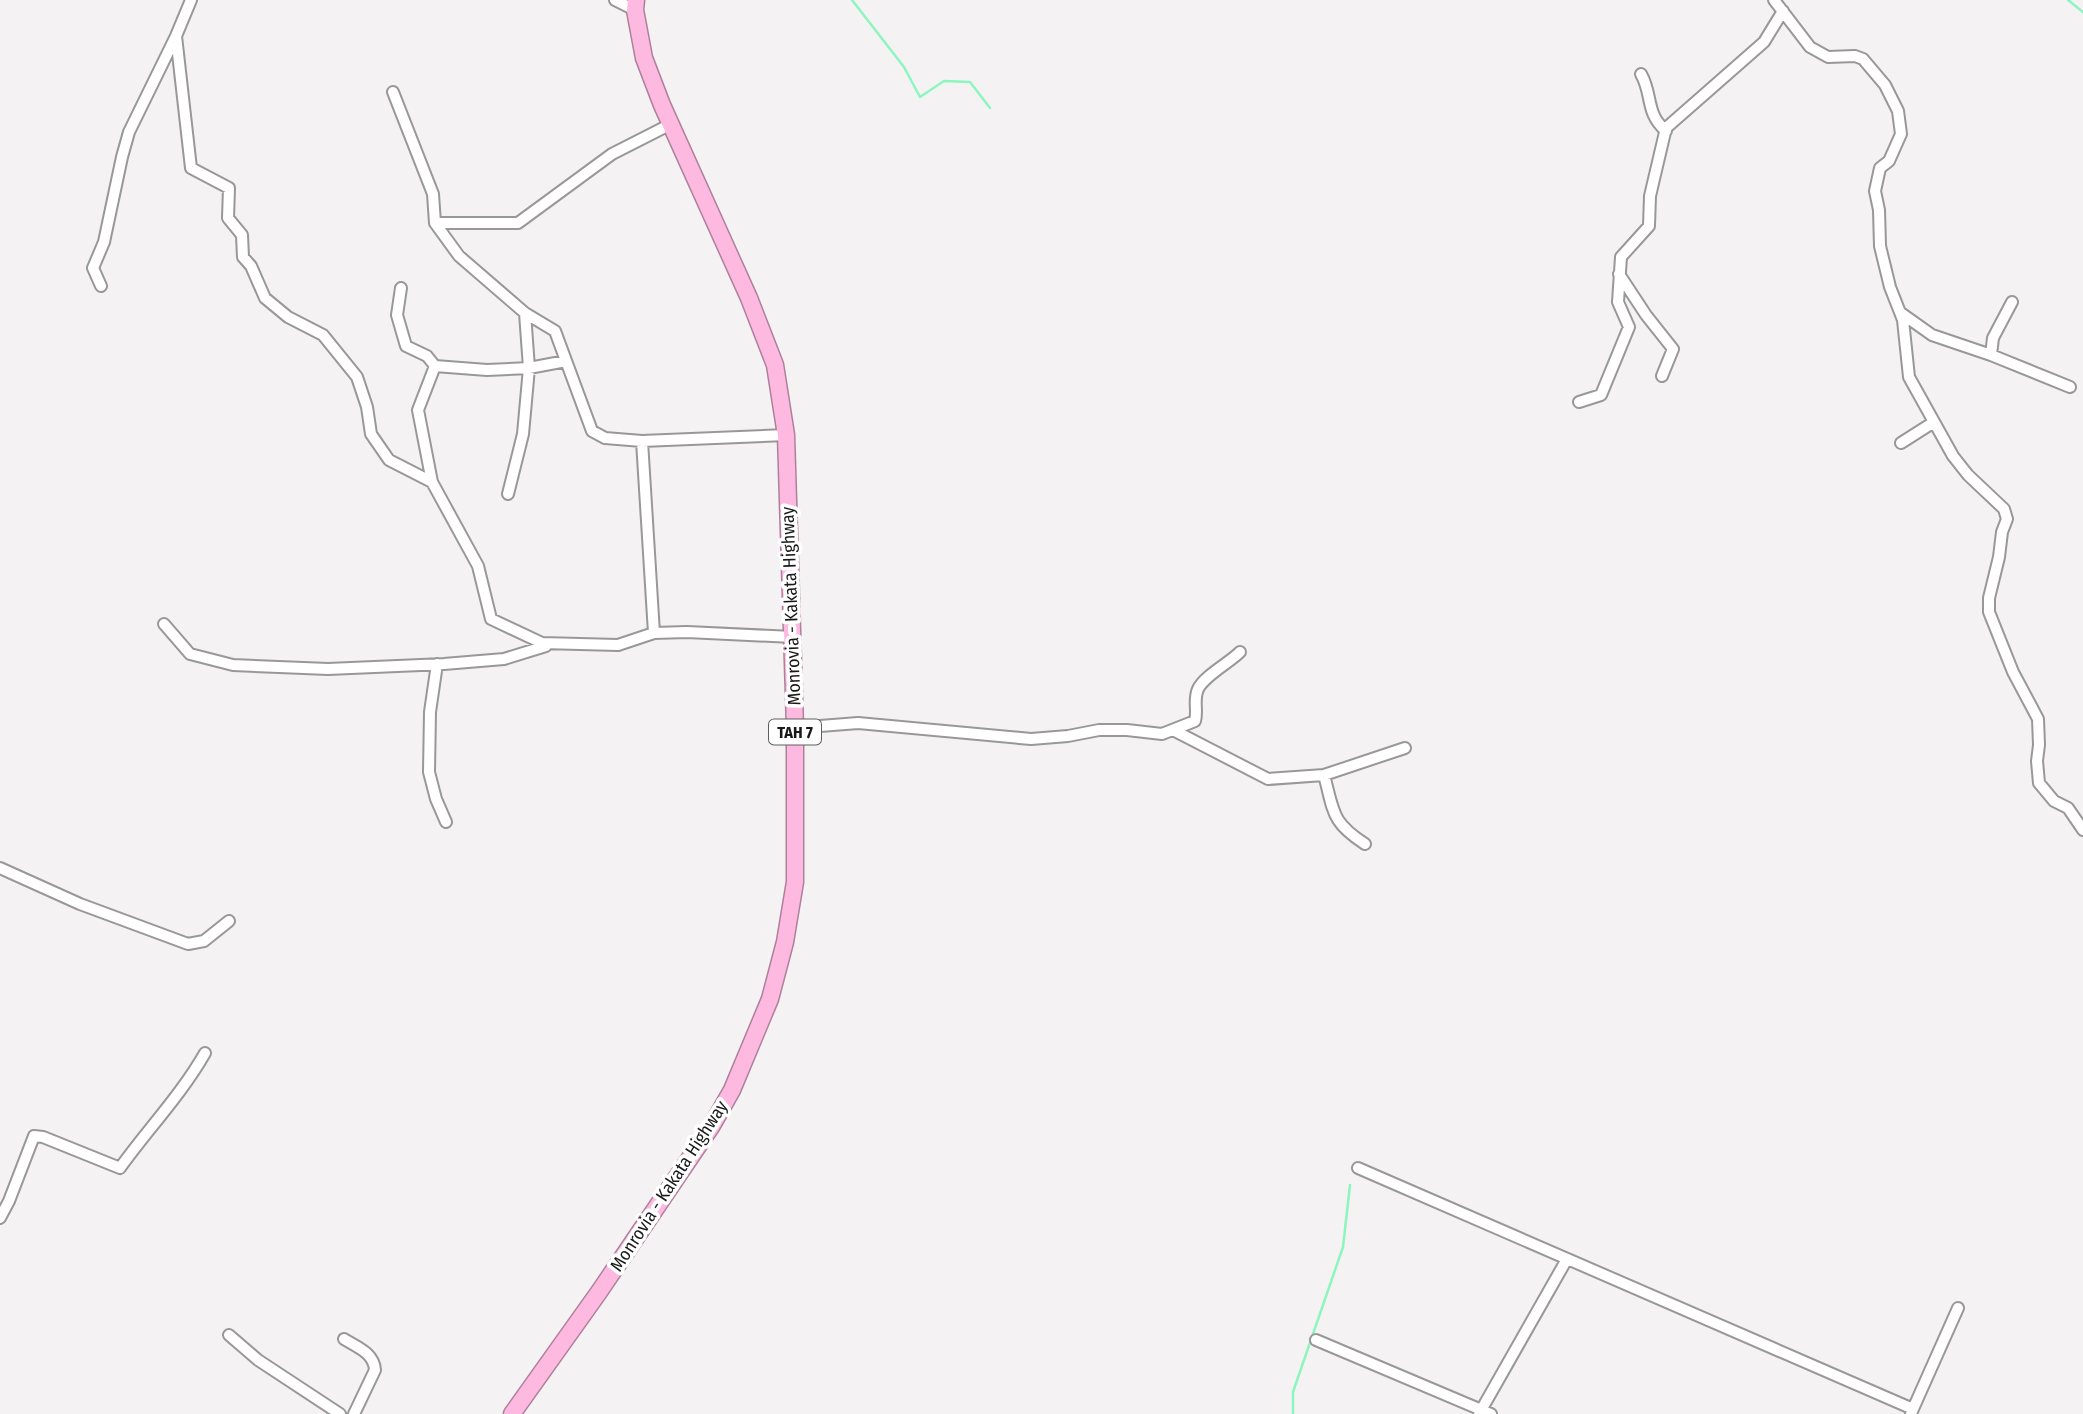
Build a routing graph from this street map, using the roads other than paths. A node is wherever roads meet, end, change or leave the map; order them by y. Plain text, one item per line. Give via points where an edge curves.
1 (191, 0) edge
2 (615, 0) edge
3 (1774, 0) edge
4 (635, 5) edge
5 (1783, 11) junction
6 (176, 36) junction
7 (1641, 74) dead end
8 (393, 92) dead end
9 (671, 124) junction
10 (1666, 131) junction
11 (435, 223) junction
12 (1619, 274) junction
13 (101, 286) dead end
14 (401, 288) dead end
15 (2012, 302) dead end
16 (526, 313) junction
17 (1901, 313) junction
18 (1991, 355) junction
19 (566, 361) junction
20 (435, 366) junction
21 (529, 368) junction
22 (1662, 376) dead end
23 (2070, 387) dead end
24 (1579, 402) dead end
25 (1934, 422) junction
26 (786, 435) junction
27 (642, 441) junction
28 (1901, 443) dead end
29 (432, 482) junction
30 (508, 494) dead end
31 (164, 624) dead end
32 (654, 633) junction
33 (793, 636) junction
34 (546, 646) dead end
35 (1240, 652) dead end
36 (436, 664) junction
37 (795, 728) junction
38 (1173, 730) junction
39 (1405, 748) dead end
40 (1324, 775) junction
41 (446, 822) dead end
42 (2083, 830) edge
43 (1365, 844) dead end
44 (0, 868) edge
45 (229, 921) dead end
46 (205, 1053) dead end
47 (1358, 1168) dead end
48 (0, 1218) edge
49 (1567, 1259) junction
50 (1958, 1308) dead end
51 (229, 1335) dead end
52 (344, 1339) dead end
53 (1316, 1340) dead end
54 (1912, 1411) edge
55 (1484, 1413) edge
56 (340, 1414) edge
57 (354, 1414) edge
58 (512, 1414) edge

1 - 6 street
2 - 4 street
3 - 5 street
4 - 9 highway, Monrovia - Kakata Highway / TAH 7 via 644,58
5 - 10 street via 1764,42
5 - 17 street via 1799,35 1819,52 1828,57 1863,59 1885,85 1898,111 1901,134 1881,168 1875,191 1881,246
6 - 13 street via 125,144 104,242 93,268
6 - 29 street via 191,168 229,188 228,218 242,234 243,257 265,298 288,317 323,335 357,377 371,434 389,460
7 - 10 street via 1654,119
8 - 11 street via 433,194
9 - 11 street via 612,154 518,223
9 - 26 highway, Monrovia - Kakata Highway / TAH 7 via 775,365
10 - 12 street via 1650,196 1649,226 1620,257
11 - 16 street via 459,256
12 - 22 street via 1672,349
12 - 24 street via 1618,302 1629,327 1601,395
14 - 20 street via 397,316 406,346 427,356
15 - 18 street via 1993,338
16 - 19 street via 555,331
16 - 21 street
17 - 18 street via 1932,335
17 - 25 street via 1909,377
18 - 23 street
19 - 21 street
19 - 27 street via 592,431 605,439
20 - 21 street
20 - 29 street via 418,410
21 - 30 street via 523,434
25 - 28 street
25 - 42 street via 1959,465 2004,509 2007,519 1989,612 2038,719 2039,783
26 - 27 street
26 - 33 highway, Monrovia - Kakata Highway / TAH 7
27 - 32 street
29 - 32 street via 478,566 491,620 542,643 618,645
31 - 36 street via 190,654 233,665 328,670
32 - 33 street
33 - 37 highway, Monrovia - Kakata Highway / TAH 7
34 - 36 street via 504,659
35 - 38 street via 1198,688 1195,721
36 - 41 street via 429,772
37 - 38 street via 859,723 1031,739 1099,730 1162,734
37 - 58 highway, Monrovia - Kakata Highway / TAH 7 via 795,882 776,976 752,1042 732,1090 690,1160
38 - 40 street via 1268,779
39 - 40 street
40 - 43 street via 1335,818
44 - 45 street via 79,904 188,944 204,941
46 - 48 street via 120,1168 34,1136
47 - 49 street
49 - 54 street
49 - 55 street
50 - 54 street
51 - 56 street via 258,1360
52 - 57 street via 370,1356 375,1370
53 - 55 street

